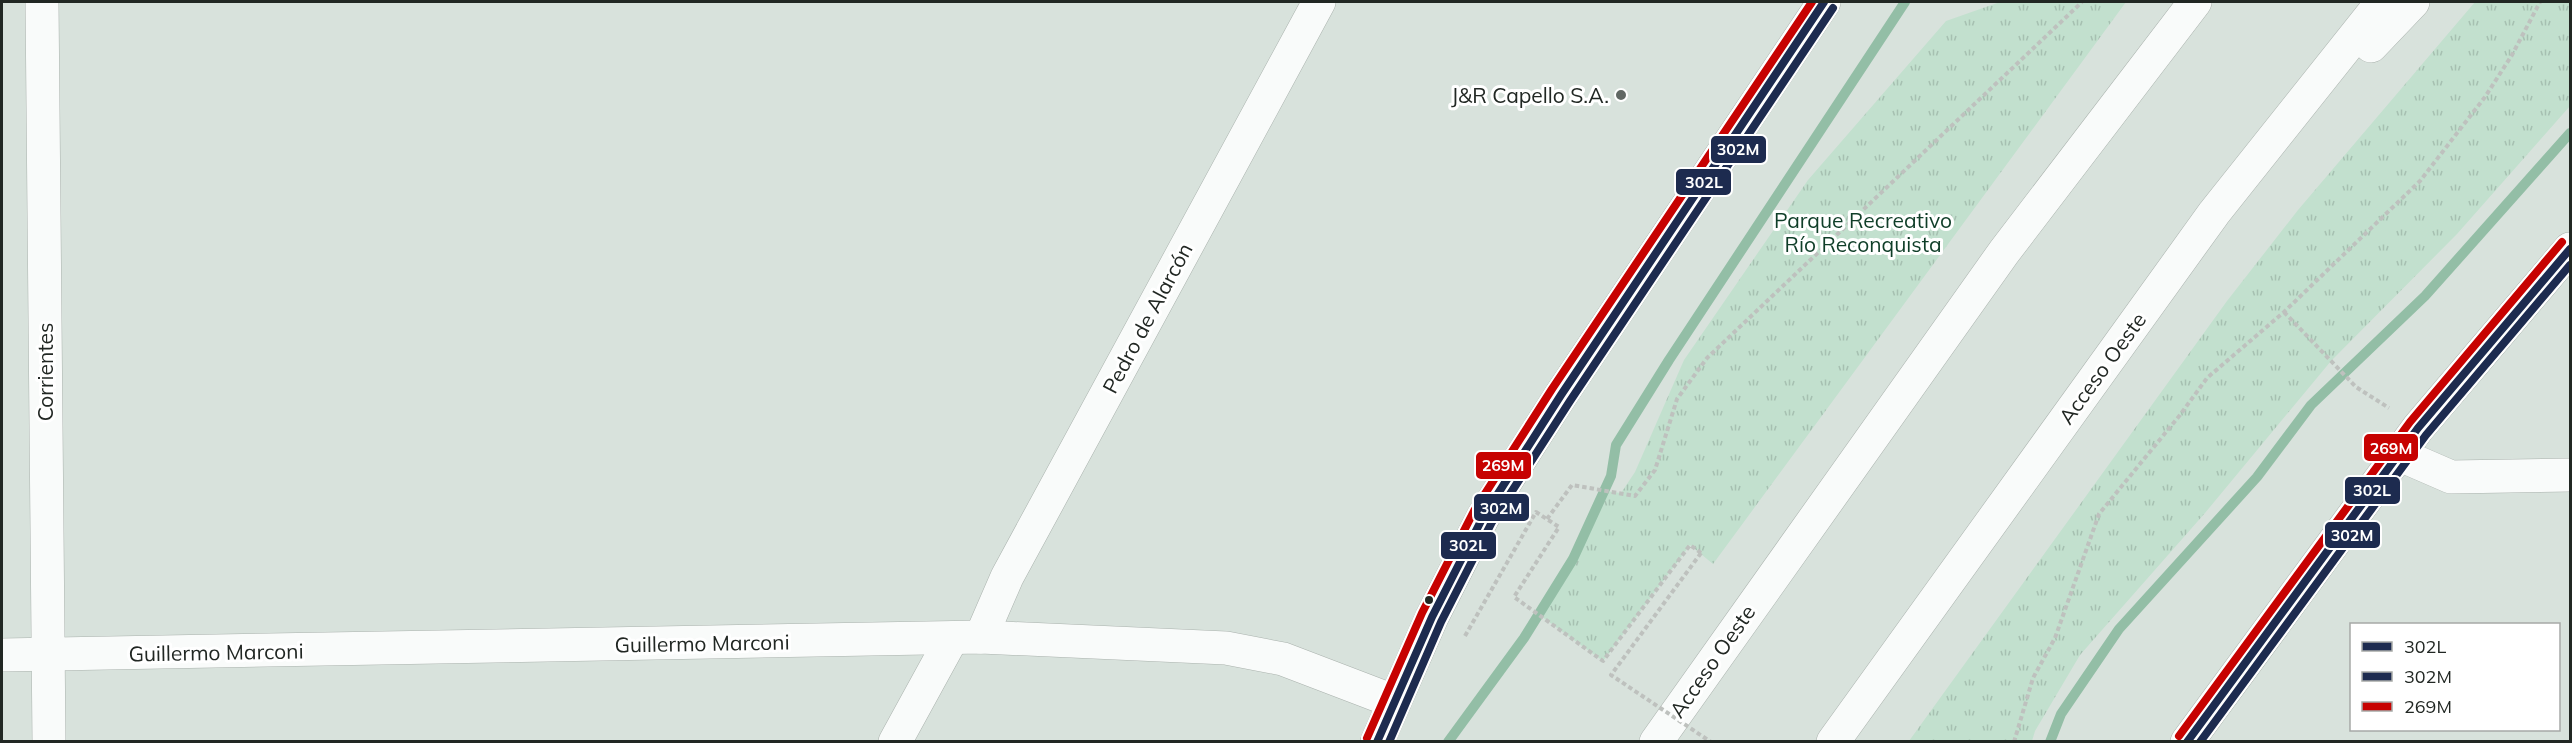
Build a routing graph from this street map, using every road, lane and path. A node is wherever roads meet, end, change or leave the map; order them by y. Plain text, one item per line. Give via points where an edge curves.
1 (42, 2) edge
2 (1318, 2) edge
3 (1824, 2) edge
4 (2082, 2) edge
5 (2195, 2) edge
6 (2382, 2) edge
7 (2413, 2) edge
8 (2540, 2) edge
9 (2214, 213) junction
10 (2571, 249) edge
11 (2283, 312) junction
12 (2356, 387) dead end
13 (2398, 454) junction
14 (2571, 475) edge
15 (1547, 519) junction
16 (1425, 633) junction
17 (967, 637) junction
18 (2, 655) edge
19 (47, 655) junction
20 (1393, 701) junction
21 (49, 741) edge
22 (895, 741) edge
23 (1377, 741) edge
24 (1656, 741) edge
25 (1711, 741) edge
26 (1833, 741) edge
27 (2014, 741) edge
28 (2187, 741) edge

1 - 19 main road, Corrientes
2 - 17 main road, Pedro de Alarcón via 1006,577
3 - 16 main road via 1483,517
4 - 15 path via 1707,358 1677,399 1655,470 1635,496 1572,485
5 - 24 main road, Acceso Oeste via 2004,252
6 - 9 main road, Acceso Oeste
7 - 9 main road
8 - 11 path via 2485,97 2420,181
9 - 26 main road, Acceso Oeste
10 - 13 main road
11 - 12 path
11 - 27 path via 2207,378 2099,514 2055,638 2033,678
13 - 14 main road via 2451,477
13 - 28 main road
15 - 16 path via 1536,512 1458,649
15 - 25 path, bridge via 1559,527 1514,597 1603,661 1690,545 1701,553 1611,675
16 - 20 main road
17 - 19 main road, Guillermo Marconi
17 - 20 main road, Guillermo Marconi via 1226,648 1282,659
17 - 22 main road, Pedro de Alarcón
18 - 19 main road, Guillermo Marconi
19 - 21 main road, Corrientes
20 - 23 main road

